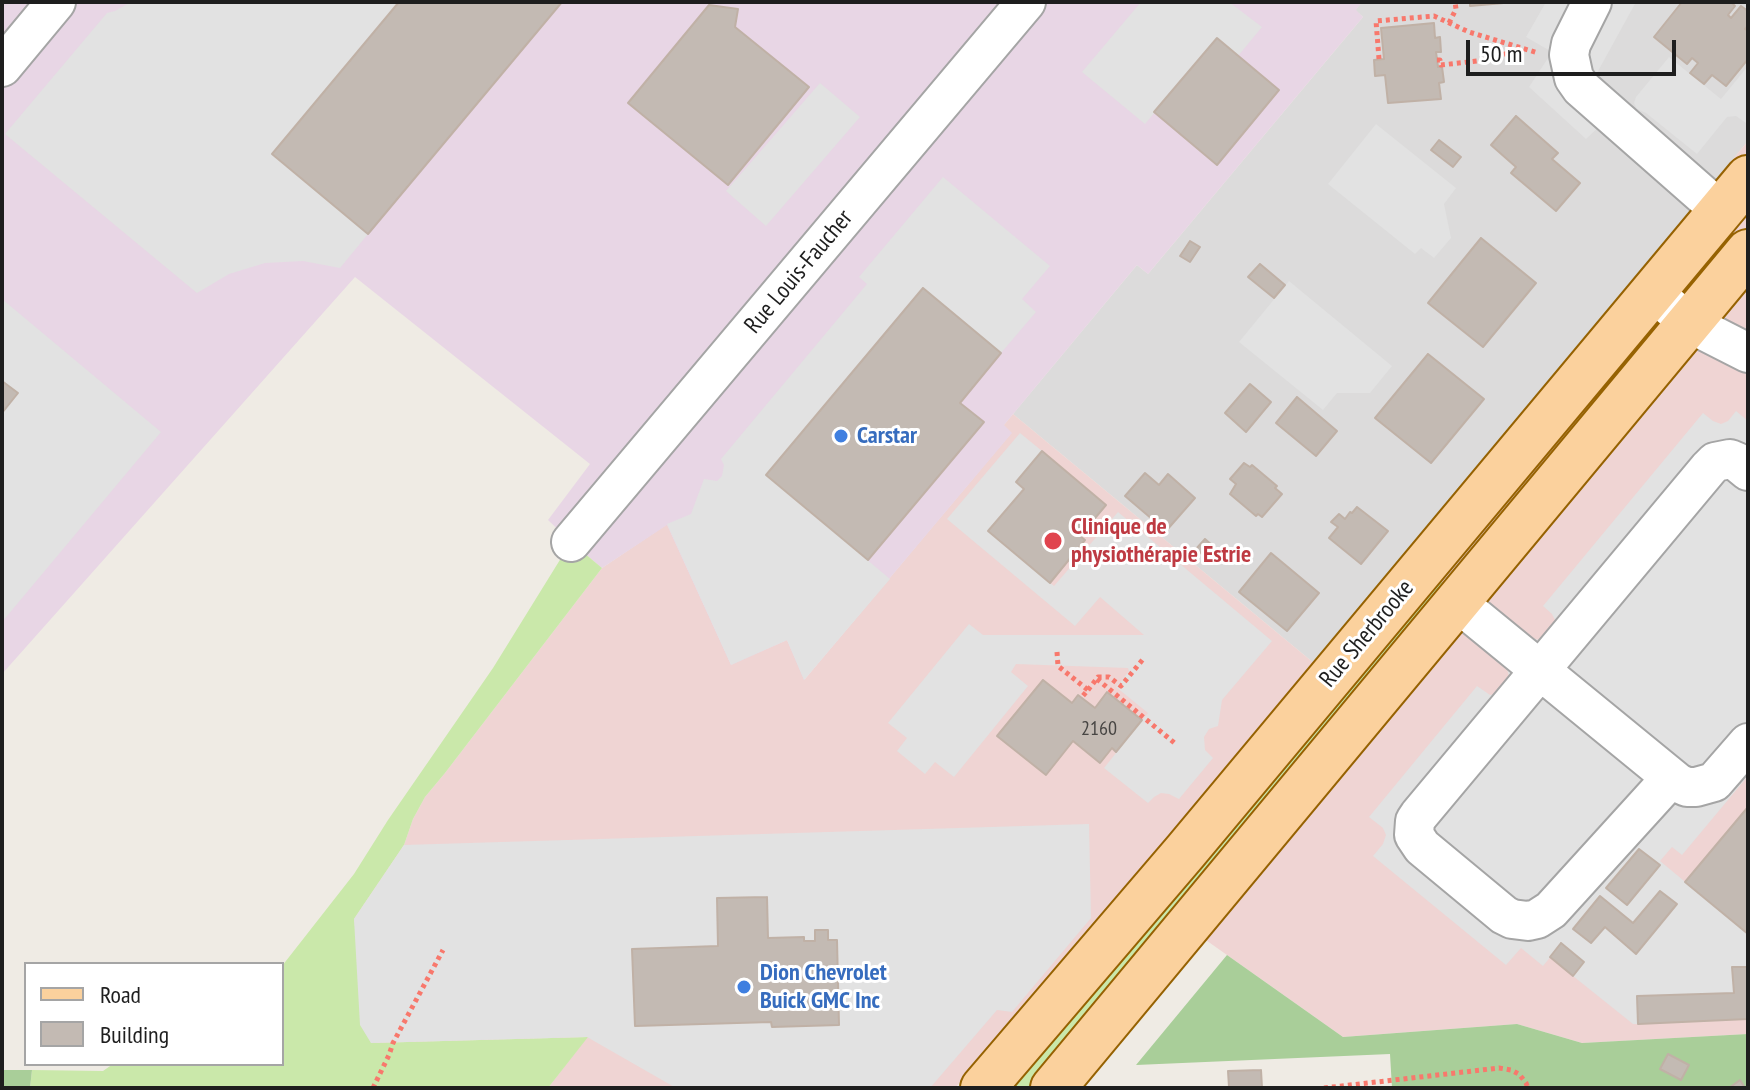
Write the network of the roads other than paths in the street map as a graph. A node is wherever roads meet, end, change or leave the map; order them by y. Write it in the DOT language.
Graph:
graph roads {
  1 [pos="56,2"];
  2 [pos="1026,2"];
  3 [pos="1592,2"];
  4 [pos="2,67"];
  5 [pos="1748,178"];
  6 [pos="1721,211"];
  7 [pos="1748,252"];
  8 [pos="1654,293"];
  9 [pos="1689,323"];
  10 [pos="1748,353"];
  11 [pos="1748,471"];
  12 [pos="571,542"];
  13 [pos="1458,603"];
  14 [pos="1540,670"];
  15 [pos="1748,743"];
  16 [pos="1671,778"];
  17 [pos="983,1088"];
  18 [pos="1053,1088"];
  1 -- 4 [label="street"];
  2 -- 12 [label="street, Rue Louis-Faucher"];
  3 -- 6 [label="street"];
  5 -- 6 [label="main road, Rue Sherbrooke"];
  6 -- 8 [label="main road, Rue Sherbrooke"];
  7 -- 9 [label="main road, Rue Sherbrooke"];
  8 -- 9 [label="street"];
  8 -- 17 [label="main road, Rue Sherbrooke"];
  9 -- 10 [label="street"];
  9 -- 13 [label="main road, Rue Sherbrooke"];
  11 -- 14 [label="street"];
  13 -- 14 [label="street"];
  13 -- 18 [label="main road, Rue Sherbrooke"];
  14 -- 16 [label="street"];
  14 -- 16 [label="street"];
  15 -- 16 [label="street"];
}
